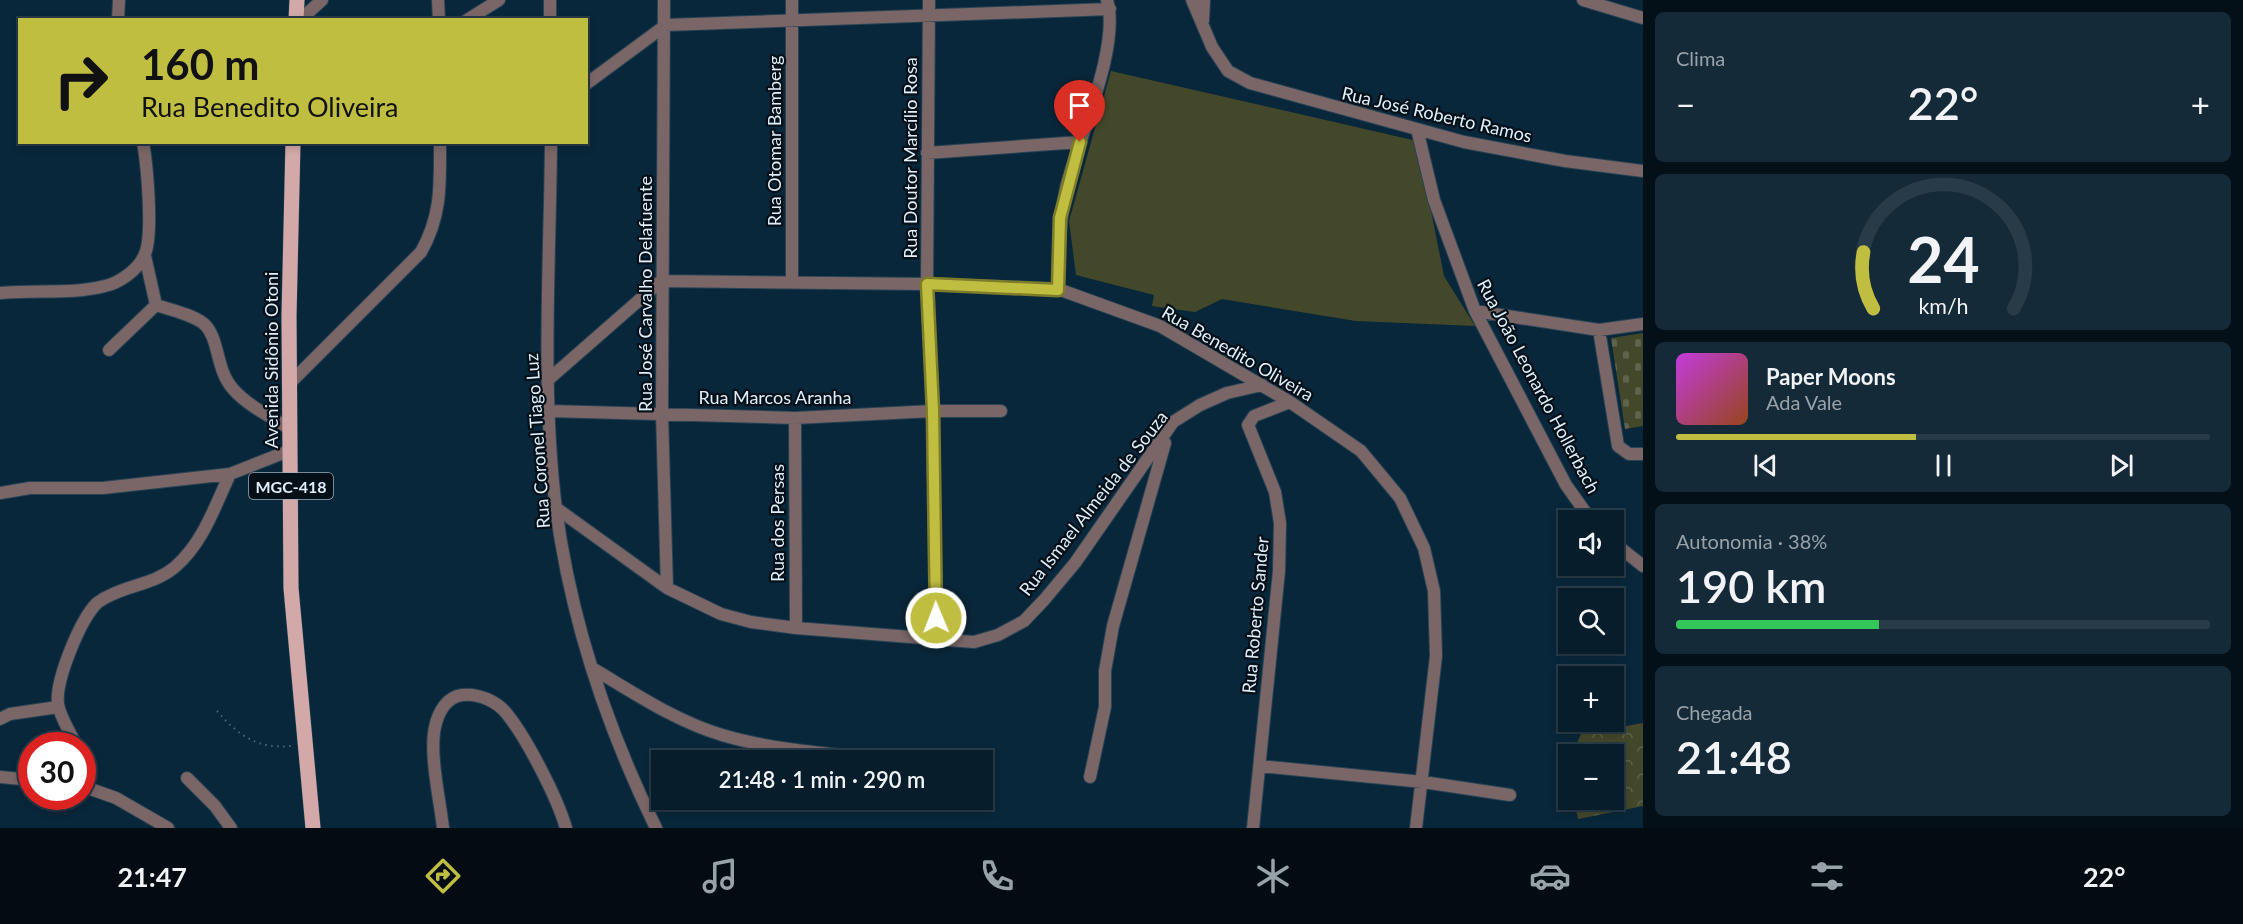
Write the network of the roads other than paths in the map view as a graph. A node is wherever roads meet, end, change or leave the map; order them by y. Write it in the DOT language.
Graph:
graph roads {
  1 [pos="119,0"];
  2 [pos="297,0"];
  3 [pos="322,0"];
  4 [pos="438,0"];
  5 [pos="499,0"];
  6 [pos="549,0"];
  7 [pos="664,0"];
  8 [pos="792,0"];
  9 [pos="929,0"];
  10 [pos="1192,0"];
  11 [pos="1204,0"];
  12 [pos="1583,0"];
  13 [pos="1108,4"];
  14 [pos="929,14"];
  15 [pos="118,18"];
  16 [pos="298,18"];
  17 [pos="300,18"];
  18 [pos="439,18"];
  19 [pos="469,18"];
  20 [pos="550,18"];
  21 [pos="1643,18"];
  22 [pos="792,19"];
  23 [pos="1203,22"];
  24 [pos="666,25"];
  25 [pos="588,83"];
  26 [pos="1417,129"];
  27 [pos="1080,142"];
  28 [pos="143,144"];
  29 [pos="293,144"];
  30 [pos="440,144"];
  31 [pos="551,144"];
  32 [pos="927,153"];
  33 [pos="1643,171"];
  34 [pos="145,256"];
  35 [pos="661,281"];
  36 [pos="792,282"];
  37 [pos="927,284"];
  38 [pos="1058,290"];
  39 [pos="0,293"];
  40 [pos="156,305"];
  41 [pos="1475,311"];
  42 [pos="1643,324"];
  43 [pos="1599,330"];
  44 [pos="109,350"];
  45 [pos="549,379"];
  46 [pos="289,384"];
  47 [pos="1262,385"];
  48 [pos="1290,402"];
  49 [pos="550,411"];
  50 [pos="933,411"];
  51 [pos="1001,411"];
  52 [pos="662,413"];
  53 [pos="795,418"];
  54 [pos="1173,422"];
  55 [pos="290,429"];
  56 [pos="291,450"];
  57 [pos="1643,454"];
  58 [pos="230,474"];
  59 [pos="0,493"];
  60 [pos="556,508"];
  61 [pos="1584,510"];
  62 [pos="1624,551"];
  63 [pos="1643,566"];
  64 [pos="667,588"];
  65 [pos="796,628"];
  66 [pos="936,641"];
  67 [pos="592,668"];
  68 [pos="58,707"];
  69 [pos="0,719"];
  70 [pos="70,732"];
  71 [pos="805,750"];
  72 [pos="1260,766"];
  73 [pos="0,777"];
  74 [pos="1090,777"];
  75 [pos="187,778"];
  76 [pos="18,779"];
  77 [pos="1423,782"];
  78 [pos="96,791"];
  79 [pos="1510,795"];
  80 [pos="168,828"];
  81 [pos="231,828"];
  82 [pos="313,828"];
  83 [pos="443,828"];
  84 [pos="566,828"];
  85 [pos="656,828"];
  86 [pos="1253,828"];
  87 [pos="1416,828"];
  1 -- 15 [label="street"];
  2 -- 16 [label="main road"];
  3 -- 17 [label="street"];
  4 -- 18 [label="street"];
  5 -- 19 [label="street"];
  6 -- 20 [label="street"];
  7 -- 24 [label="street, Rua José Carvalho Delafuente"];
  8 -- 22 [label="street, Rua Otomar Bamberg"];
  9 -- 14 [label="street, Rua Doutor Marcílio Rosa"];
  10 -- 23 [label="street"];
  11 -- 23 [label="street"];
  12 -- 21 [label="street"];
  13 -- 14 [label="street"];
  13 -- 27 [label="street"];
  14 -- 22 [label="street"];
  14 -- 32 [label="street, Rua Doutor Marcílio Rosa"];
  22 -- 24 [label="street"];
  22 -- 36 [label="street, Rua Otomar Bamberg"];
  23 -- 26 [label="street, Rua José Roberto Ramos"];
  24 -- 25 [label="street"];
  24 -- 35 [label="street, Rua José Carvalho Delafuente"];
  26 -- 33 [label="street, Rua José Roberto Ramos"];
  26 -- 41 [label="street, Rua João Leonardo Hollerbach"];
  27 -- 32 [label="street"];
  27 -- 38 [label="street"];
  28 -- 34 [label="street"];
  29 -- 46 [label="main road, Avenida Sidônio Otoni / MGC-418"];
  30 -- 46 [label="street"];
  31 -- 45 [label="street, Rua Coronel Tiago Luz"];
  32 -- 37 [label="street, Rua Doutor Marcílio Rosa"];
  34 -- 39 [label="street"];
  34 -- 40 [label="street"];
  35 -- 36 [label="street, Rua Benedito Oliveira"];
  35 -- 45 [label="street"];
  35 -- 52 [label="street, Rua José Carvalho Delafuente"];
  36 -- 37 [label="street, Rua Benedito Oliveira"];
  37 -- 38 [label="street, Rua Benedito Oliveira"];
  37 -- 50 [label="street, Rua Doutor Marcílio Rosa"];
  38 -- 47 [label="street, Rua Benedito Oliveira"];
  40 -- 44 [label="street"];
  40 -- 55 [label="street"];
  41 -- 43 [label="street"];
  41 -- 61 [label="street, Rua João Leonardo Hollerbach"];
  42 -- 43 [label="street"];
  43 -- 57 [label="street"];
  45 -- 49 [label="street, Rua Coronel Tiago Luz"];
  46 -- 55 [label="main road, Avenida Sidônio Otoni / MGC-418"];
  47 -- 48 [label="street, Rua Benedito Oliveira"];
  47 -- 54 [label="street, Rua Ismael Almeida de Souza"];
  48 -- 72 [label="street, Rua Roberto Sander"];
  48 -- 77 [label="street, Rua Benedito Oliveira"];
  49 -- 52 [label="street, Rua Marcos Aranha"];
  49 -- 60 [label="street, Rua Coronel Tiago Luz"];
  50 -- 51 [label="street, Rua Marcos Aranha"];
  50 -- 53 [label="street, Rua Marcos Aranha"];
  50 -- 66 [label="street, Rua Doutor Marcílio Rosa"];
  52 -- 53 [label="street, Rua Marcos Aranha"];
  52 -- 64 [label="street, Rua José Carvalho Delafuente"];
  53 -- 65 [label="street, Rua dos Persas"];
  54 -- 66 [label="street, Rua Ismael Almeida de Souza"];
  54 -- 74 [label="street"];
  55 -- 56 [label="main road, Avenida Sidônio Otoni / MGC-418"];
  56 -- 58 [label="street"];
  56 -- 82 [label="main road, Avenida Sidônio Otoni / MGC-418"];
  58 -- 59 [label="street"];
  58 -- 68 [label="street"];
  60 -- 64 [label="street, Rua Ismael Almeida de Souza"];
  60 -- 67 [label="street, Rua Coronel Tiago Luz"];
  62 -- 63 [label="street"];
  64 -- 65 [label="street, Rua Ismael Almeida de Souza"];
  65 -- 66 [label="street, Rua Ismael Almeida de Souza"];
  67 -- 71 [label="street"];
  67 -- 85 [label="street, Rua Coronel Tiago Luz"];
  68 -- 69 [label="street"];
  68 -- 70 [label="street"];
  72 -- 77 [label="street"];
  72 -- 86 [label="street, Rua Roberto Sander"];
  73 -- 76 [label="street"];
  75 -- 81 [label="street"];
  77 -- 79 [label="street"];
  77 -- 87 [label="street, Rua Benedito Oliveira"];
  78 -- 80 [label="street"];
  83 -- 84 [label="street"];
}
